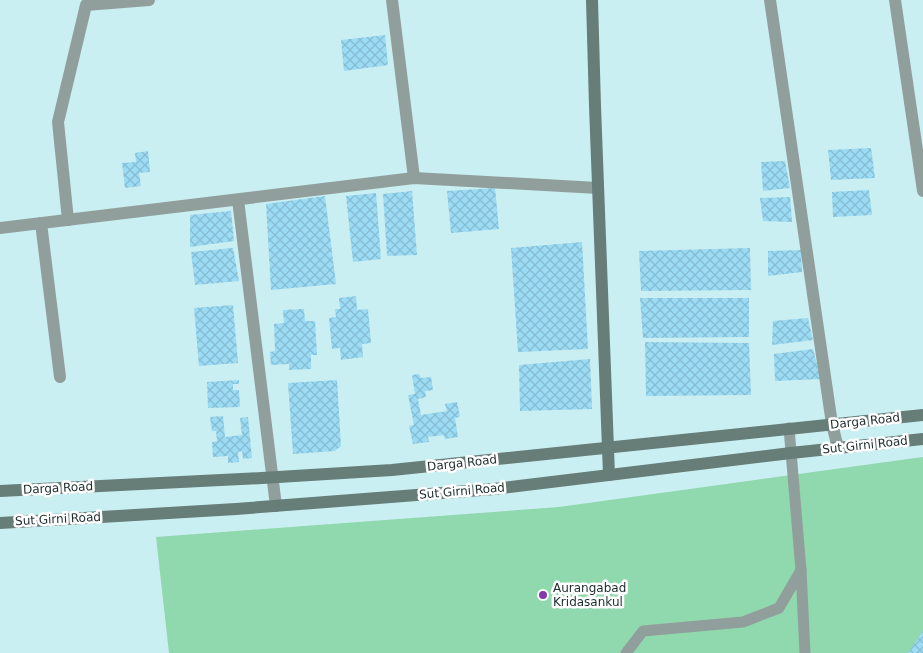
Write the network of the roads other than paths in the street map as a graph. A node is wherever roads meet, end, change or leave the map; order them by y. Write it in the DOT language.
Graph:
graph roads {
  1 [pos="149,0"];
  2 [pos="392,0"];
  3 [pos="592,0"];
  4 [pos="770,0"];
  5 [pos="895,0"];
  6 [pos="414,178"];
  7 [pos="598,188"];
  8 [pos="923,191"];
  9 [pos="238,200"];
  10 [pos="68,220"];
  11 [pos="41,223"];
  12 [pos="0,228"];
  13 [pos="60,377"];
  14 [pos="923,415"];
  15 [pos="832,424"];
  16 [pos="789,428"];
  17 [pos="923,439"];
  18 [pos="608,447"];
  19 [pos="838,448"];
  20 [pos="791,453"];
  21 [pos="609,475"];
  22 [pos="273,478"];
  23 [pos="0,491"];
  24 [pos="276,506"];
  25 [pos="0,523"];
  26 [pos="801,570"];
  27 [pos="626,653"];
  28 [pos="805,653"];
  1 -- 10 [label="street"];
  2 -- 6 [label="street"];
  3 -- 7 [label="main road"];
  4 -- 15 [label="street"];
  5 -- 8 [label="street"];
  6 -- 7 [label="street"];
  6 -- 9 [label="street"];
  7 -- 18 [label="main road"];
  9 -- 10 [label="street"];
  9 -- 22 [label="street"];
  10 -- 11 [label="street"];
  11 -- 12 [label="street"];
  11 -- 13 [label="street"];
  14 -- 15 [label="main road, Darga Road"];
  15 -- 16 [label="main road, Darga Road"];
  15 -- 19 [label="street"];
  16 -- 18 [label="main road, Darga Road"];
  16 -- 20 [label="lane"];
  17 -- 19 [label="main road, Sut Girni Road"];
  18 -- 21 [label="main road"];
  18 -- 22 [label="main road, Darga Road"];
  19 -- 20 [label="main road, Sut Girni Road"];
  20 -- 21 [label="main road, Sut Girni Road"];
  20 -- 26 [label="lane"];
  21 -- 24 [label="main road, Sut Girni Road"];
  22 -- 23 [label="main road, Darga Road"];
  22 -- 24 [label="street"];
  24 -- 25 [label="main road, Sut Girni Road"];
  26 -- 27 [label="lane"];
  26 -- 28 [label="lane"];
}
